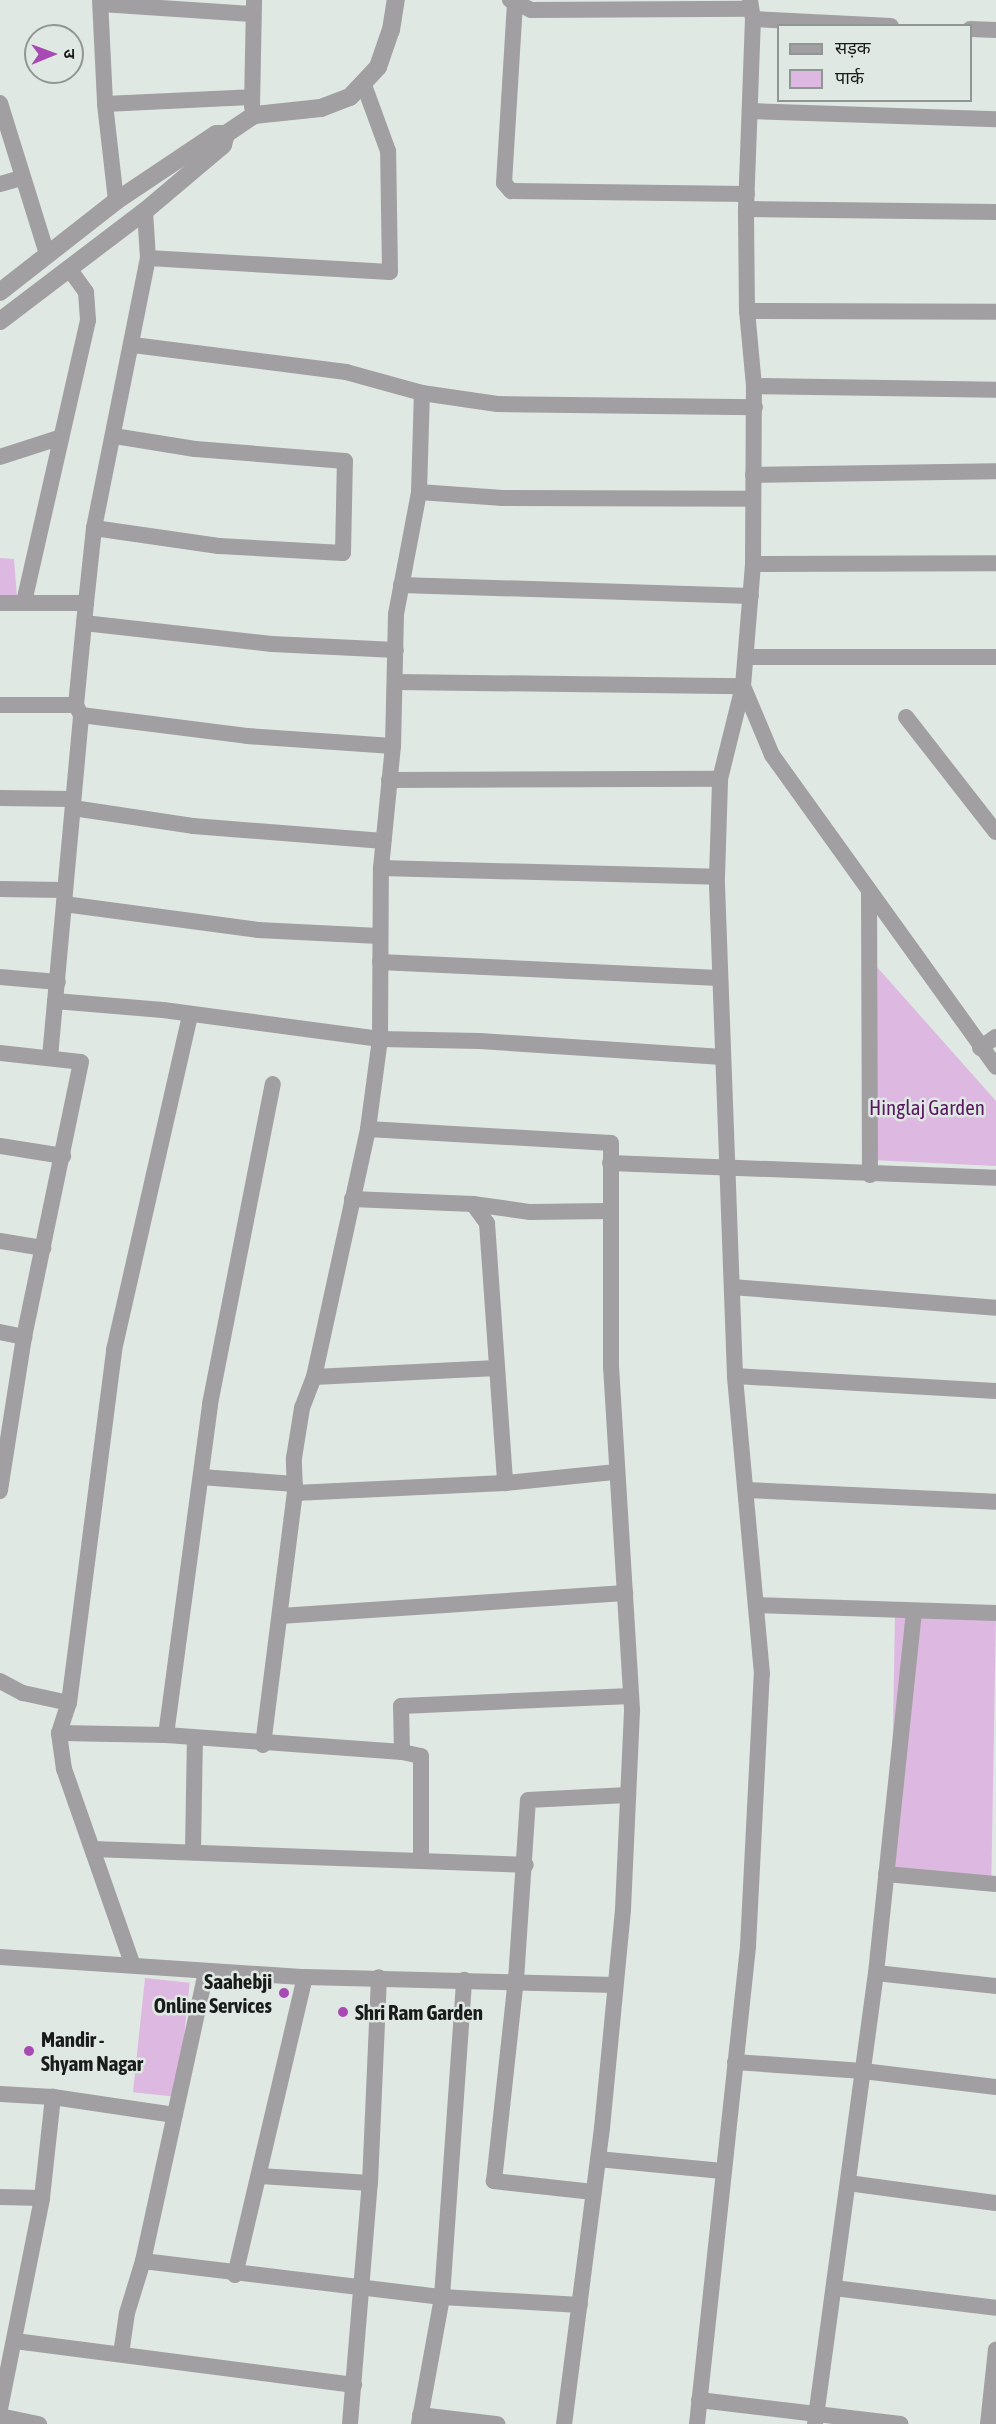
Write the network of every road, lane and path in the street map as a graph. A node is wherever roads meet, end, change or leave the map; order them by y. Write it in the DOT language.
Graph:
graph roads {
  1 [pos="396,0"];
  2 [pos="512,1"];
  3 [pos="100,2"];
  4 [pos="253,7"];
  5 [pos="751,9"];
  6 [pos="875,24"];
  7 [pos="972,29"];
  8 [pos="996,30"];
  9 [pos="364,85"];
  10 [pos="0,103"];
  11 [pos="105,104"];
  12 [pos="252,106"];
  13 [pos="750,111"];
  14 [pos="996,119"];
  15 [pos="226,134"];
  16 [pos="21,178"];
  17 [pos="0,184"];
  18 [pos="116,201"];
  19 [pos="746,201"];
  20 [pos="145,211"];
  21 [pos="996,212"];
  22 [pos="47,254"];
  23 [pos="148,258"];
  24 [pos="69,269"];
  25 [pos="0,292"];
  26 [pos="747,310"];
  27 [pos="996,312"];
  28 [pos="0,321"];
  29 [pos="133,345"];
  30 [pos="754,386"];
  31 [pos="996,390"];
  32 [pos="422,393"];
  33 [pos="755,407"];
  34 [pos="115,436"];
  35 [pos="59,438"];
  36 [pos="0,457"];
  37 [pos="996,471"];
  38 [pos="753,475"];
  39 [pos="419,492"];
  40 [pos="752,499"];
  41 [pos="94,528"];
  42 [pos="996,563"];
  43 [pos="753,564"];
  44 [pos="401,585"];
  45 [pos="751,596"];
  46 [pos="24,602"];
  47 [pos="0,603"];
  48 [pos="86,603"];
  49 [pos="84,623"];
  50 [pos="396,650"];
  51 [pos="747,657"];
  52 [pos="996,657"];
  53 [pos="396,682"];
  54 [pos="743,686"];
  55 [pos="0,705"];
  56 [pos="79,710"];
  57 [pos="906,717"];
  58 [pos="393,746"];
  59 [pos="720,779"];
  60 [pos="389,780"];
  61 [pos="0,798"];
  62 [pos="72,804"];
  63 [pos="996,832"];
  64 [pos="383,841"];
  65 [pos="381,868"];
  66 [pos="717,877"];
  67 [pos="0,889"];
  68 [pos="869,891"];
  69 [pos="64,897"];
  70 [pos="379,936"];
  71 [pos="380,962"];
  72 [pos="0,976"];
  73 [pos="719,978"];
  74 [pos="58,982"];
  75 [pos="55,1001"];
  76 [pos="190,1016"];
  77 [pos="996,1037"];
  78 [pos="380,1039"];
  79 [pos="980,1048"];
  80 [pos="0,1053"];
  81 [pos="50,1057"];
  82 [pos="722,1057"];
  83 [pos="996,1067"];
  84 [pos="273,1084"];
  85 [pos="368,1129"];
  86 [pos="0,1146"];
  87 [pos="63,1156"];
  88 [pos="610,1163"];
  89 [pos="726,1169"];
  90 [pos="870,1174"];
  91 [pos="996,1178"];
  92 [pos="352,1198"];
  93 [pos="473,1204"];
  94 [pos="608,1212"];
  95 [pos="0,1241"];
  96 [pos="43,1248"];
  97 [pos="732,1287"];
  98 [pos="996,1308"];
  99 [pos="0,1332"];
  100 [pos="24,1337"];
  101 [pos="497,1368"];
  102 [pos="735,1376"];
  103 [pos="314,1377"];
  104 [pos="996,1391"];
  105 [pos="4,1426"];
  106 [pos="616,1472"];
  107 [pos="201,1477"];
  108 [pos="505,1483"];
  109 [pos="295,1489"];
  110 [pos="746,1490"];
  111 [pos="0,1491"];
  112 [pos="996,1502"];
  113 [pos="625,1593"];
  114 [pos="756,1605"];
  115 [pos="914,1612"];
  116 [pos="996,1613"];
  117 [pos="280,1616"];
  118 [pos="0,1681"];
  119 [pos="631,1696"];
  120 [pos="69,1704"];
  121 [pos="59,1733"];
  122 [pos="166,1736"];
  123 [pos="195,1738"];
  124 [pos="263,1745"];
  125 [pos="402,1752"];
  126 [pos="628,1795"];
  127 [pos="93,1849"];
  128 [pos="193,1850"];
  129 [pos="421,1860"];
  130 [pos="526,1865"];
  131 [pos="886,1874"];
  132 [pos="996,1884"];
  133 [pos="0,1957"];
  134 [pos="132,1963"];
  135 [pos="206,1972"];
  136 [pos="876,1973"];
  137 [pos="305,1977"];
  138 [pos="379,1977"];
  139 [pos="464,1980"];
  140 [pos="516,1980"];
  141 [pos="615,1984"];
  142 [pos="996,1986"];
  143 [pos="735,2062"];
  144 [pos="863,2071"];
  145 [pos="996,2087"];
  146 [pos="0,2094"];
  147 [pos="53,2097"];
  148 [pos="175,2115"];
  149 [pos="598,2159"];
  150 [pos="722,2171"];
  151 [pos="260,2176"];
  152 [pos="370,2183"];
  153 [pos="848,2183"];
  154 [pos="593,2192"];
  155 [pos="0,2197"];
  156 [pos="42,2198"];
  157 [pos="996,2203"];
  158 [pos="143,2261"];
  159 [pos="235,2275"];
  160 [pos="364,2285"];
  161 [pos="834,2288"];
  162 [pos="442,2297"];
  163 [pos="580,2305"];
  164 [pos="996,2308"];
  165 [pos="15,2341"];
  166 [pos="996,2349"];
  167 [pos="121,2354"];
  168 [pos="354,2385"];
  169 [pos="699,2400"];
  170 [pos="0,2409"];
  171 [pos="0,2416"];
  172 [pos="420,2420"];
  173 [pos="816,2420"];
  174 [pos="39,2424"];
  175 [pos="350,2424"];
  176 [pos="497,2424"];
  177 [pos="564,2424"];
  178 [pos="697,2424"];
  179 [pos="901,2424"];
  180 [pos="988,2424"];
  1 -- 9 [label="street"];
  2 -- 5 [label="street"];
  2 -- 19 [label="street"];
  3 -- 4 [label="street"];
  3 -- 11 [label="street"];
  4 -- 12 [label="street"];
  5 -- 6 [label="street"];
  5 -- 13 [label="street"];
  7 -- 8 [label="street"];
  9 -- 12 [label="street"];
  9 -- 23 [label="street"];
  10 -- 16 [label="street"];
  11 -- 12 [label="street"];
  11 -- 18 [label="street"];
  12 -- 15 [label="street"];
  13 -- 14 [label="street"];
  13 -- 19 [label="street"];
  15 -- 18 [label="street"];
  15 -- 20 [label="street"];
  16 -- 17 [label="street"];
  16 -- 22 [label="street"];
  18 -- 22 [label="street"];
  19 -- 21 [label="street"];
  19 -- 26 [label="street"];
  20 -- 23 [label="street"];
  20 -- 24 [label="street"];
  22 -- 25 [label="street"];
  23 -- 29 [label="street"];
  24 -- 28 [label="street"];
  24 -- 35 [label="street"];
  26 -- 27 [label="street"];
  26 -- 30 [label="street"];
  29 -- 32 [label="street"];
  29 -- 34 [label="street"];
  30 -- 31 [label="street"];
  30 -- 33 [label="street"];
  32 -- 33 [label="street"];
  32 -- 39 [label="street"];
  33 -- 38 [label="street"];
  34 -- 41 [label="street"];
  34 -- 41 [label="street"];
  35 -- 36 [label="street"];
  35 -- 46 [label="street"];
  37 -- 38 [label="street"];
  38 -- 40 [label="street"];
  39 -- 40 [label="street"];
  39 -- 44 [label="street"];
  40 -- 43 [label="street"];
  41 -- 48 [label="street"];
  42 -- 43 [label="street"];
  43 -- 45 [label="street"];
  44 -- 45 [label="street"];
  44 -- 50 [label="street"];
  45 -- 51 [label="street"];
  46 -- 47 [label="street"];
  46 -- 48 [label="street"];
  48 -- 49 [label="street"];
  49 -- 50 [label="street"];
  49 -- 56 [label="street"];
  50 -- 53 [label="street"];
  51 -- 52 [label="street"];
  51 -- 54 [label="street"];
  53 -- 54 [label="street"];
  53 -- 58 [label="street"];
  54 -- 59 [label="street"];
  54 -- 68 [label="street"];
  55 -- 56 [label="street"];
  56 -- 58 [label="street"];
  56 -- 62 [label="street"];
  57 -- 63 [label="street"];
  58 -- 60 [label="street"];
  59 -- 60 [label="street"];
  59 -- 66 [label="street"];
  60 -- 64 [label="street"];
  61 -- 62 [label="street"];
  62 -- 64 [label="street"];
  62 -- 69 [label="street"];
  64 -- 65 [label="street"];
  65 -- 66 [label="street"];
  65 -- 70 [label="street"];
  66 -- 73 [label="street"];
  67 -- 69 [label="street"];
  68 -- 79 [label="street"];
  68 -- 90 [label="street"];
  69 -- 70 [label="street"];
  69 -- 74 [label="street"];
  70 -- 71 [label="street"];
  71 -- 73 [label="street"];
  71 -- 78 [label="street"];
  72 -- 74 [label="street"];
  73 -- 82 [label="street"];
  74 -- 75 [label="street"];
  75 -- 76 [label="street"];
  75 -- 81 [label="street"];
  76 -- 78 [label="street"];
  76 -- 120 [label="street"];
  77 -- 79 [label="street"];
  78 -- 82 [label="street"];
  78 -- 85 [label="street"];
  79 -- 83 [label="street"];
  80 -- 81 [label="street"];
  81 -- 87 [label="street"];
  82 -- 89 [label="street"];
  84 -- 107 [label="street"];
  85 -- 88 [label="street"];
  85 -- 92 [label="street"];
  86 -- 87 [label="street"];
  87 -- 96 [label="street"];
  88 -- 89 [label="street"];
  88 -- 94 [label="street"];
  89 -- 90 [label="street"];
  89 -- 97 [label="street"];
  90 -- 91 [label="street"];
  92 -- 93 [label="street"];
  92 -- 103 [label="street"];
  93 -- 94 [label="street"];
  93 -- 101 [label="street"];
  94 -- 106 [label="street"];
  95 -- 96 [label="street"];
  96 -- 100 [label="street"];
  97 -- 98 [label="street"];
  97 -- 102 [label="street"];
  99 -- 100 [label="street"];
  100 -- 105 [label="street"];
  101 -- 103 [label="street"];
  101 -- 108 [label="street"];
  102 -- 104 [label="street"];
  102 -- 110 [label="street"];
  103 -- 109 [label="street"];
  105 -- 111 [label="street"];
  106 -- 108 [label="street"];
  106 -- 113 [label="street"];
  107 -- 109 [label="street"];
  107 -- 122 [label="street"];
  108 -- 109 [label="street"];
  109 -- 117 [label="street"];
  110 -- 112 [label="street"];
  110 -- 114 [label="street"];
  113 -- 117 [label="street"];
  113 -- 119 [label="street"];
  114 -- 115 [label="street"];
  114 -- 143 [label="street"];
  115 -- 116 [label="street"];
  115 -- 131 [label="street"];
  117 -- 124 [label="street"];
  118 -- 120 [label="street"];
  119 -- 125 [label="street"];
  119 -- 126 [label="street"];
  120 -- 121 [label="street"];
  121 -- 122 [label="street"];
  121 -- 127 [label="street"];
  122 -- 123 [label="street"];
  123 -- 124 [label="street"];
  123 -- 128 [label="street"];
  124 -- 125 [label="street"];
  125 -- 129 [label="street"];
  126 -- 130 [label="street"];
  126 -- 141 [label="street"];
  127 -- 128 [label="street"];
  127 -- 134 [label="street"];
  128 -- 129 [label="street"];
  129 -- 130 [label="street"];
  130 -- 140 [label="street"];
  131 -- 132 [label="street"];
  131 -- 136 [label="street"];
  133 -- 134 [label="street"];
  134 -- 135 [label="street"];
  135 -- 137 [label="street"];
  135 -- 148 [label="street"];
  136 -- 142 [label="street"];
  136 -- 144 [label="street"];
  137 -- 138 [label="street"];
  137 -- 151 [label="street"];
  138 -- 139 [label="street"];
  138 -- 152 [label="street"];
  139 -- 140 [label="street"];
  139 -- 162 [label="street"];
  140 -- 141 [label="street"];
  140 -- 154 [label="street"];
  141 -- 149 [label="street"];
  143 -- 144 [label="street"];
  143 -- 150 [label="street"];
  144 -- 145 [label="street"];
  144 -- 153 [label="street"];
  146 -- 147 [label="street"];
  147 -- 148 [label="street"];
  147 -- 156 [label="street"];
  148 -- 158 [label="street"];
  149 -- 150 [label="street"];
  149 -- 154 [label="street"];
  150 -- 169 [label="street"];
  151 -- 152 [label="street"];
  151 -- 159 [label="street"];
  152 -- 160 [label="street"];
  153 -- 157 [label="street"];
  153 -- 161 [label="street"];
  154 -- 163 [label="street"];
  155 -- 156 [label="street"];
  156 -- 165 [label="street"];
  158 -- 159 [label="street"];
  158 -- 167 [label="street"];
  159 -- 160 [label="street"];
  160 -- 162 [label="street"];
  160 -- 168 [label="street"];
  161 -- 164 [label="street"];
  161 -- 173 [label="street"];
  162 -- 163 [label="street"];
  162 -- 172 [label="street"];
  163 -- 177 [label="street"];
  165 -- 167 [label="street"];
  165 -- 170 [label="street"];
  166 -- 180 [label="street"];
  167 -- 168 [label="street"];
  168 -- 175 [label="street"];
  169 -- 173 [label="street"];
  169 -- 178 [label="street"];
  171 -- 174 [label="street"];
  172 -- 176 [label="street"];
  173 -- 179 [label="street"];
}
